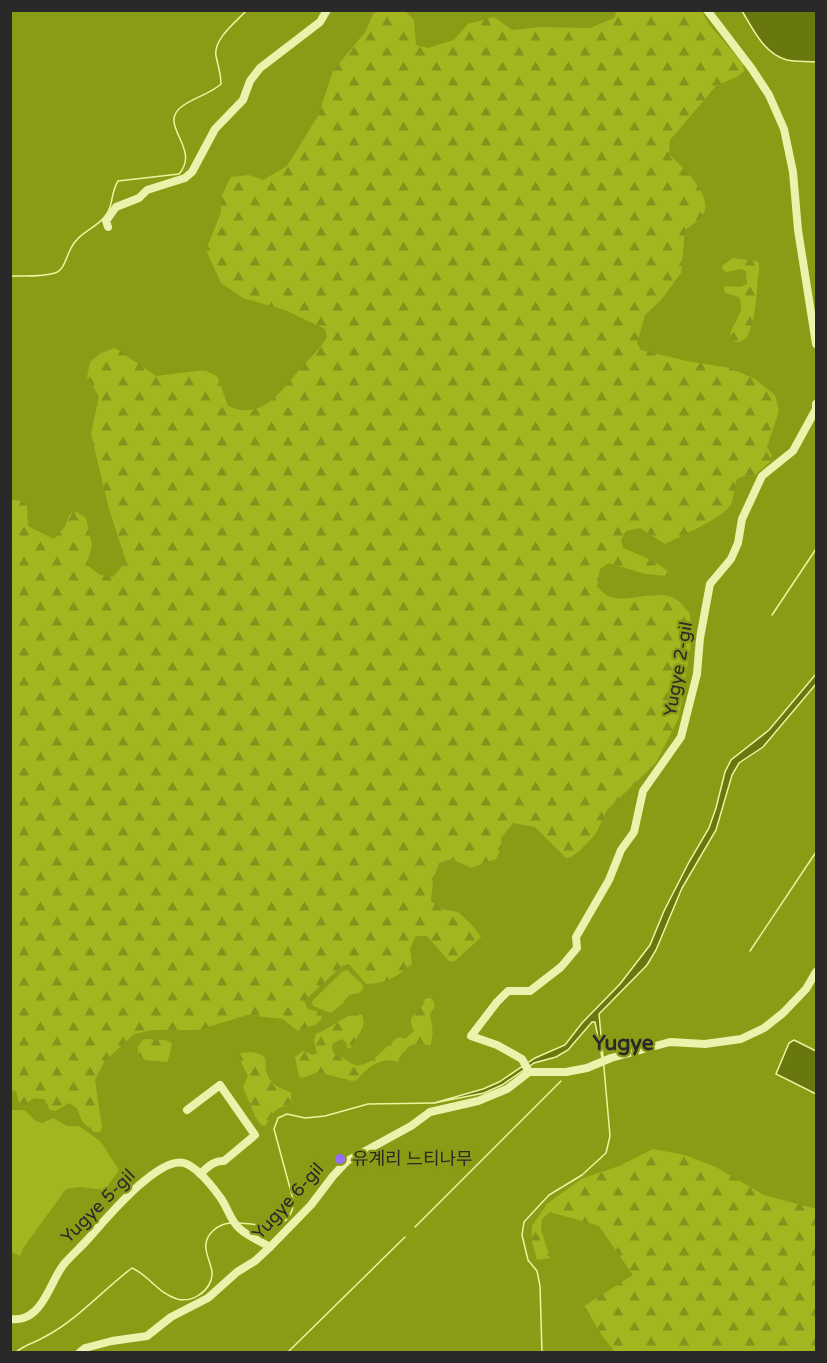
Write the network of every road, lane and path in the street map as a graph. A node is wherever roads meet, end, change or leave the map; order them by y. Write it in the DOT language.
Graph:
graph roads {
  1 [pos="327,10"];
  2 [pos="707,10"];
  3 [pos="108,227"];
  4 [pos="816,344"];
  5 [pos="816,404"];
  6 [pos="816,972"];
  7 [pos="530,1072"];
  8 [pos="187,1110"];
  9 [pos="200,1174"];
  10 [pos="270,1247"];
  11 [pos="10,1319"];
  12 [pos="80,1353"];
  1 -- 3 [label="street"];
  2 -- 4 [label="street"];
  5 -- 7 [label="street, Yugye 2-gil"];
  6 -- 7 [label="street"];
  7 -- 10 [label="street, Yugye 6-gil"];
  8 -- 9 [label="street"];
  9 -- 10 [label="street, Yugye 5-gil"];
  9 -- 11 [label="street, Yugye 5-gil"];
  10 -- 12 [label="street, Yugye 6-gil"];
}
